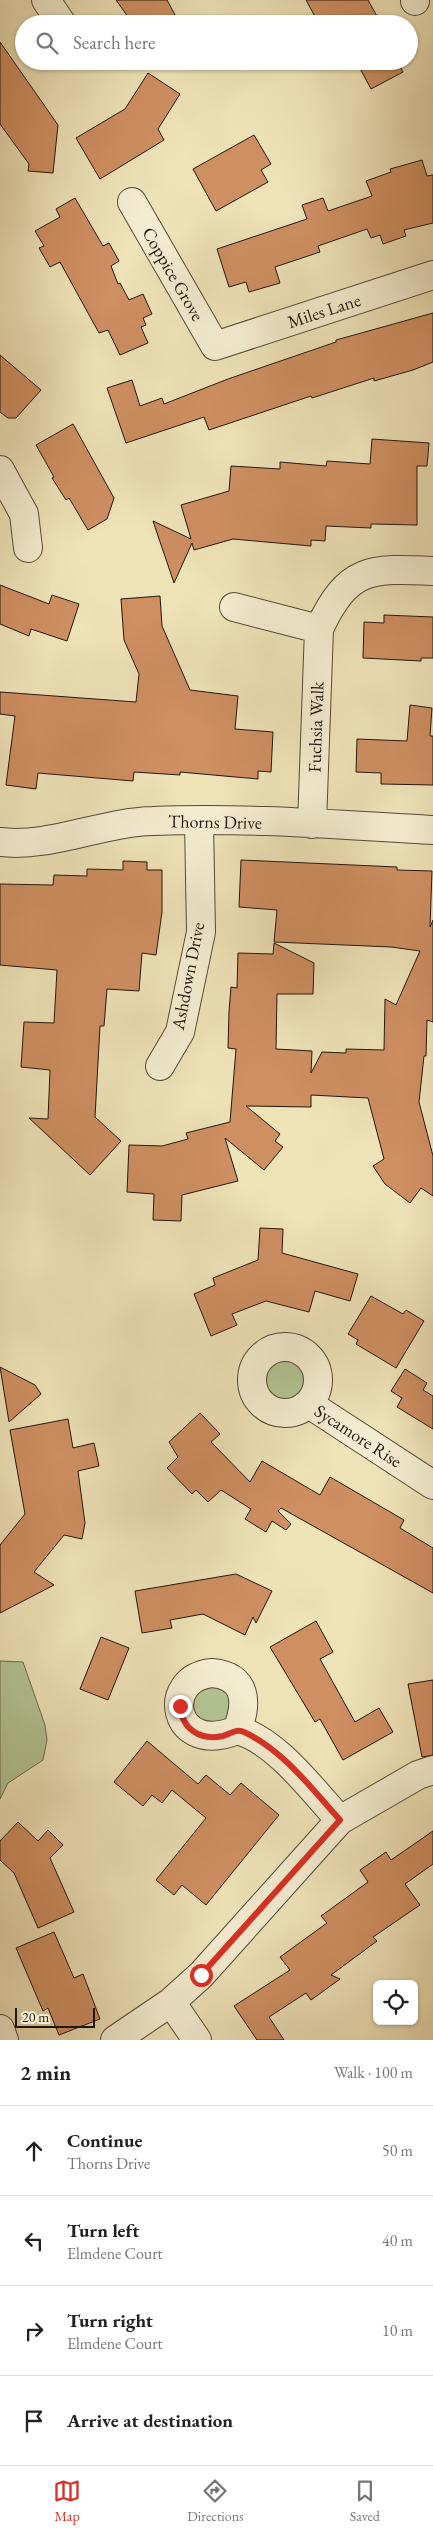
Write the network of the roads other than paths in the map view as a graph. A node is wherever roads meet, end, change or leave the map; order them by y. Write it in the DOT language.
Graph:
graph roads {
  1 [pos="46,0"];
  2 [pos="56,15"];
  3 [pos="132,202"];
  4 [pos="433,275"];
  5 [pos="215,346"];
  6 [pos="0,470"];
  7 [pos="28,548"];
  8 [pos="433,571"];
  9 [pos="234,607"];
  10 [pos="319,629"];
  11 [pos="199,821"];
  12 [pos="312,824"];
  13 [pos="433,830"];
  14 [pos="0,842"];
  15 [pos="160,1066"];
  16 [pos="309,1404"];
  17 [pos="433,1485"];
  18 [pos="237,1730"];
  19 [pos="433,1770"];
  20 [pos="340,1820"];
  21 [pos="171,2002"];
  22 [pos="0,2029"];
  23 [pos="4,2040"];
  24 [pos="115,2040"];
  25 [pos="197,2040"];
  1 -- 2 [label="street"];
  3 -- 5 [label="street, Coppice Grove"];
  4 -- 5 [label="street, Miles Lane"];
  6 -- 7 [label="street"];
  8 -- 10 [label="street, Fuchsia Walk"];
  9 -- 10 [label="street"];
  10 -- 12 [label="street, Fuchsia Walk"];
  11 -- 12 [label="street, Thorns Drive"];
  11 -- 14 [label="street, Thorns Drive"];
  11 -- 15 [label="street, Ashdown Drive"];
  12 -- 13 [label="street, Thorns Drive"];
  16 -- 17 [label="street, Sycamore Rise"];
  18 -- 20 [label="street"];
  19 -- 20 [label="street"];
  20 -- 21 [label="street"];
  21 -- 24 [label="street"];
  21 -- 25 [label="street"];
  22 -- 23 [label="street"];
}
